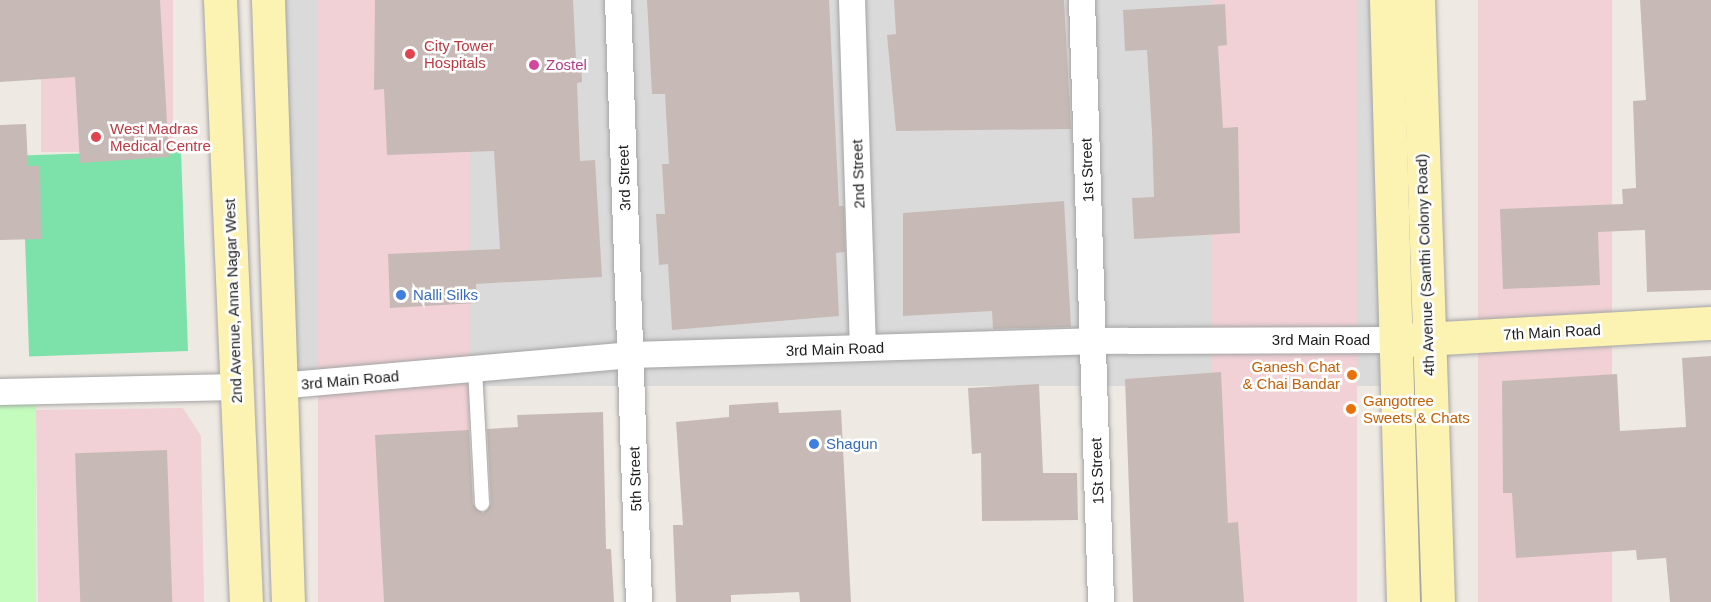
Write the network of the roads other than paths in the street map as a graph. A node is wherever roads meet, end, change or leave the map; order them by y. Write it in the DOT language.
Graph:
graph roads {
  1 [pos="220,0"];
  2 [pos="268,0"];
  3 [pos="618,0"];
  4 [pos="852,0"];
  5 [pos="1082,0"];
  6 [pos="1386,0"];
  7 [pos="1418,0"];
  8 [pos="1711,323"];
  9 [pos="1426,339"];
  10 [pos="1394,340"];
  11 [pos="1092,341"];
  12 [pos="863,348"];
  13 [pos="631,355"];
  14 [pos="475,369"];
  15 [pos="278,386"];
  16 [pos="236,387"];
  17 [pos="0,392"];
  18 [pos="482,504"];
  19 [pos="246,602"];
  20 [pos="288,602"];
  21 [pos="639,602"];
  22 [pos="1101,602"];
  23 [pos="1403,602"];
  24 [pos="1438,602"];
  1 -- 16 [label="street, 2nd Avenue, Anna Nagar West"];
  2 -- 15 [label="street"];
  3 -- 13 [label="street, 3rd Street"];
  4 -- 12 [label="street, 2nd Street"];
  5 -- 11 [label="street, 1st Street"];
  6 -- 10 [label="street"];
  7 -- 9 [label="street, 4th Avenue (Santhi Colony Road)"];
  8 -- 9 [label="street, 7th Main Road"];
  9 -- 10 [label="street, 7th Main Road"];
  9 -- 24 [label="street, 4th Avenue (Santhi Colony Road)"];
  10 -- 11 [label="street, 3rd Main Road"];
  10 -- 23 [label="street"];
  11 -- 12 [label="street, 3rd Main Road"];
  11 -- 22 [label="street, 1St Street"];
  12 -- 13 [label="street, 3rd Main Road"];
  13 -- 14 [label="street, 3rd Main Road"];
  13 -- 21 [label="street, 5th Street"];
  14 -- 15 [label="street, 3rd Main Road"];
  14 -- 18 [label="lane"];
  15 -- 20 [label="street"];
  16 -- 17 [label="street"];
  16 -- 19 [label="street, 2nd Avenue, Anna Nagar West"];
}
